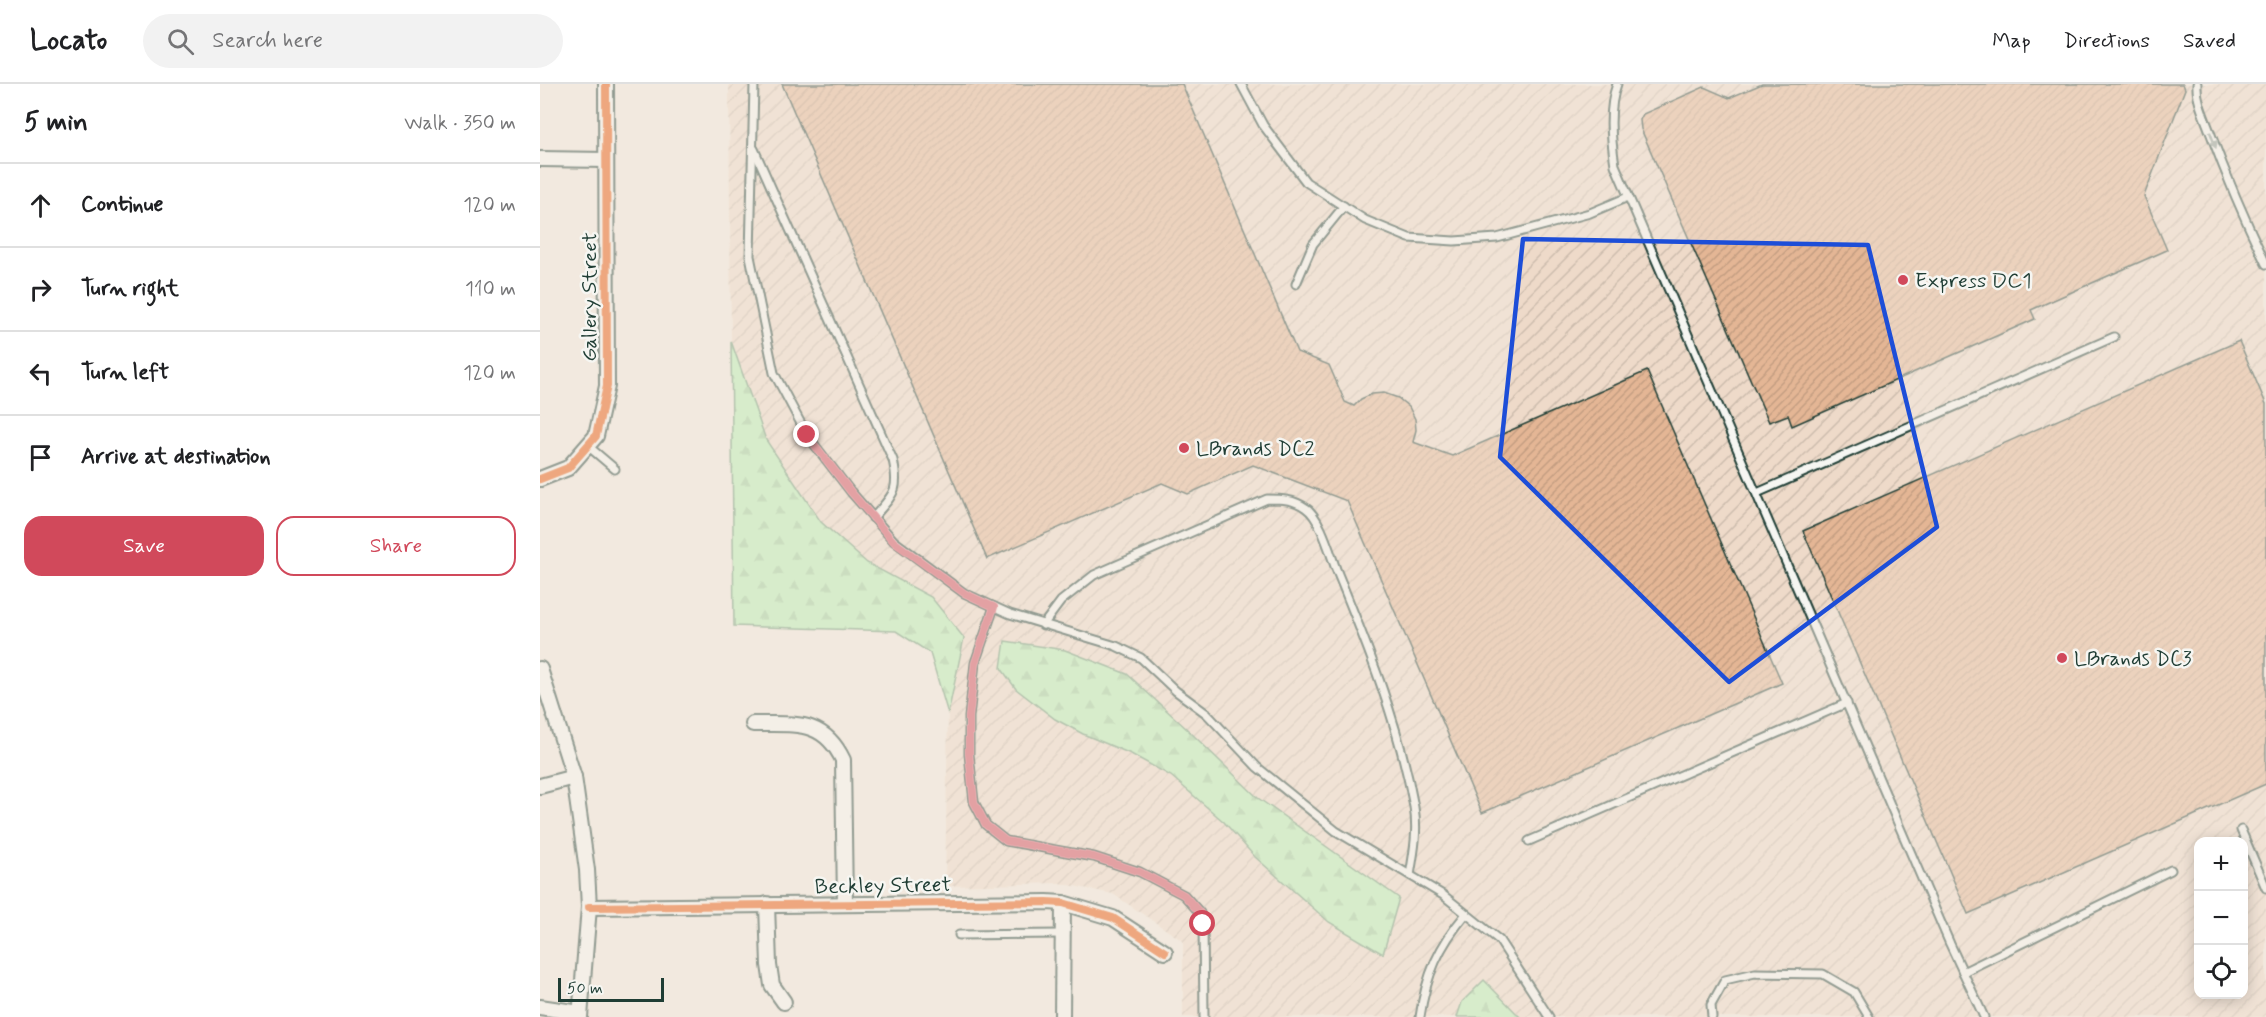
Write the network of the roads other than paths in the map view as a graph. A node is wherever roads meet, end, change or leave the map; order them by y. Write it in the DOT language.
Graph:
graph roads {
  1 [pos="606,84"];
  2 [pos="754,84"];
  3 [pos="1241,84"];
  4 [pos="1617,84"];
  5 [pos="2197,84"];
  6 [pos="753,147"];
  7 [pos="540,159"];
  8 [pos="606,160"];
  9 [pos="1628,196"];
  10 [pos="1344,206"];
  11 [pos="2266,264"];
  12 [pos="1296,284"];
  13 [pos="2114,337"];
  14 [pos="588,446"];
  15 [pos="615,469"];
  16 [pos="540,479"];
  17 [pos="1756,493"];
  18 [pos="873,518"];
  19 [pos="994,607"];
  20 [pos="1043,625"];
  21 [pos="540,669"];
  22 [pos="1847,703"];
  23 [pos="753,723"];
  24 [pos="574,777"];
  25 [pos="540,786"];
  26 [pos="2241,830"];
  27 [pos="1529,841"];
  28 [pos="2171,870"];
  29 [pos="1410,875"];
  30 [pos="2266,888"];
  31 [pos="1063,903"];
  32 [pos="767,904"];
  33 [pos="845,904"];
  34 [pos="589,907"];
  35 [pos="1466,914"];
  36 [pos="1062,934"];
  37 [pos="959,935"];
  38 [pos="1165,952"];
  39 [pos="1963,972"];
  40 [pos="784,1002"];
  41 [pos="540,1007"];
  42 [pos="580,1015"];
  43 [pos="1062,1017"];
  44 [pos="1204,1017"];
  45 [pos="1420,1017"];
  46 [pos="1549,1017"];
  47 [pos="1712,1017"];
  48 [pos="1869,1017"];
  49 [pos="1984,1017"];
  1 -- 8 [label="street, Gallery Street"];
  2 -- 6 [label="lane"];
  3 -- 10 [label="lane"];
  4 -- 9 [label="lane"];
  5 -- 11 [label="lane, one-way"];
  6 -- 18 [label="lane"];
  6 -- 18 [label="lane"];
  7 -- 8 [label="street"];
  8 -- 14 [label="street, Gallery Street"];
  9 -- 10 [label="lane"];
  9 -- 17 [label="lane"];
  10 -- 12 [label="lane"];
  13 -- 17 [label="lane"];
  14 -- 15 [label="lane"];
  14 -- 16 [label="street, Gallery Street"];
  17 -- 22 [label="lane"];
  18 -- 19 [label="lane"];
  19 -- 20 [label="lane"];
  19 -- 44 [label="lane"];
  20 -- 29 [label="lane"];
  20 -- 29 [label="lane"];
  21 -- 24 [label="street"];
  22 -- 27 [label="lane"];
  22 -- 39 [label="lane"];
  23 -- 33 [label="street"];
  24 -- 25 [label="street"];
  24 -- 34 [label="street"];
  26 -- 30 [label="lane"];
  28 -- 39 [label="lane"];
  29 -- 35 [label="lane"];
  31 -- 33 [label="street, Beckley Street"];
  31 -- 36 [label="street"];
  31 -- 38 [label="street, Beckley Street"];
  32 -- 33 [label="street, Beckley Street"];
  32 -- 34 [label="street, Beckley Street"];
  32 -- 40 [label="street"];
  34 -- 42 [label="street"];
  35 -- 45 [label="lane"];
  35 -- 46 [label="lane"];
  36 -- 37 [label="lane"];
  36 -- 43 [label="street"];
  39 -- 49 [label="lane"];
  41 -- 42 [label="street"];
  47 -- 48 [label="lane"];
}
